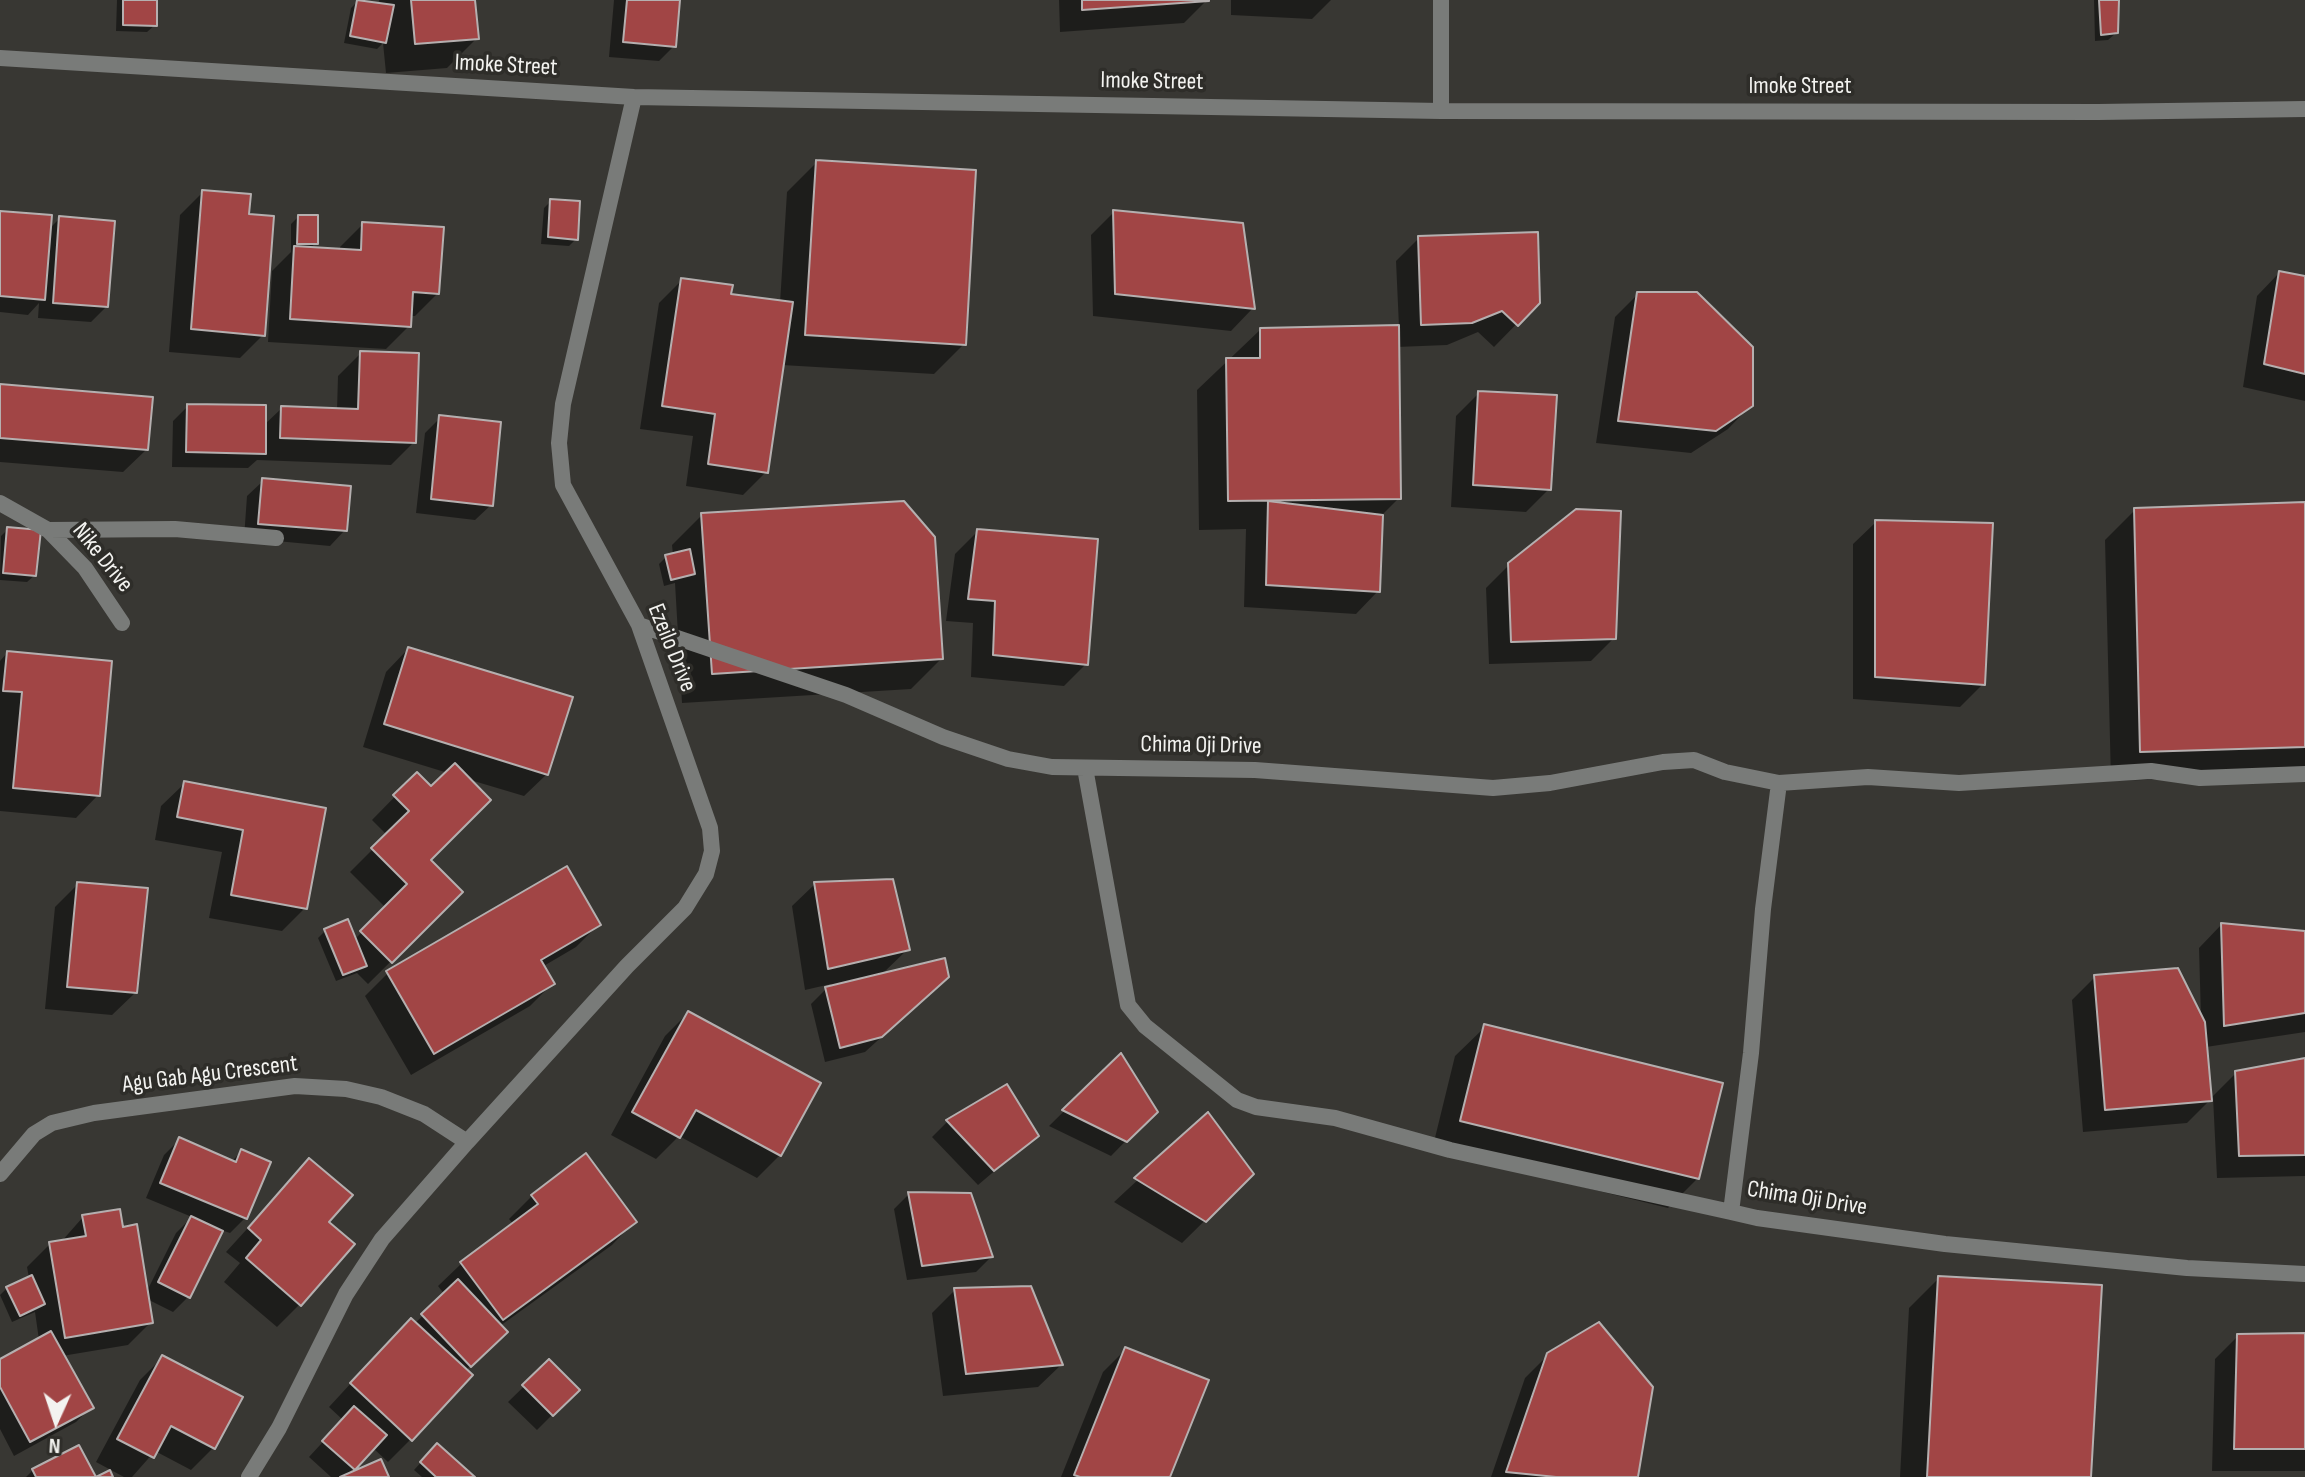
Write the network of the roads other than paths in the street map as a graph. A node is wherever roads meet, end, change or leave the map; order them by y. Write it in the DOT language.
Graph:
graph roads {
  1 [pos="1441,0"];
  2 [pos="0,58"];
  3 [pos="634,97"];
  4 [pos="2305,109"];
  5 [pos="1441,111"];
  6 [pos="0,503"];
  7 [pos="48,530"];
  8 [pos="276,538"];
  9 [pos="122,623"];
  10 [pos="639,625"];
  11 [pos="1085,768"];
  12 [pos="2305,774"];
  13 [pos="1779,783"];
  14 [pos="467,1142"];
  15 [pos="0,1174"];
  16 [pos="1731,1212"];
  17 [pos="2305,1274"];
  18 [pos="249,1477"];
  1 -- 5 [label="street"];
  2 -- 3 [label="street, Imoke Street"];
  3 -- 5 [label="street, Imoke Street"];
  3 -- 10 [label="street, Ezeilo Drive"];
  4 -- 5 [label="street, Imoke Street"];
  6 -- 7 [label="street, Nike Drive"];
  7 -- 8 [label="street"];
  7 -- 9 [label="street, Nike Drive"];
  10 -- 11 [label="street, Chima Oji Drive"];
  10 -- 14 [label="street, Ezeilo Drive"];
  11 -- 13 [label="street, Chima Oji Drive"];
  11 -- 16 [label="street"];
  12 -- 13 [label="street, Chima Oji Drive"];
  13 -- 16 [label="street, Chima Oji Drive"];
  14 -- 15 [label="street, Agu Gab Agu Crescent"];
  14 -- 18 [label="street"];
  16 -- 17 [label="street, Chima Oji Drive"];
}
